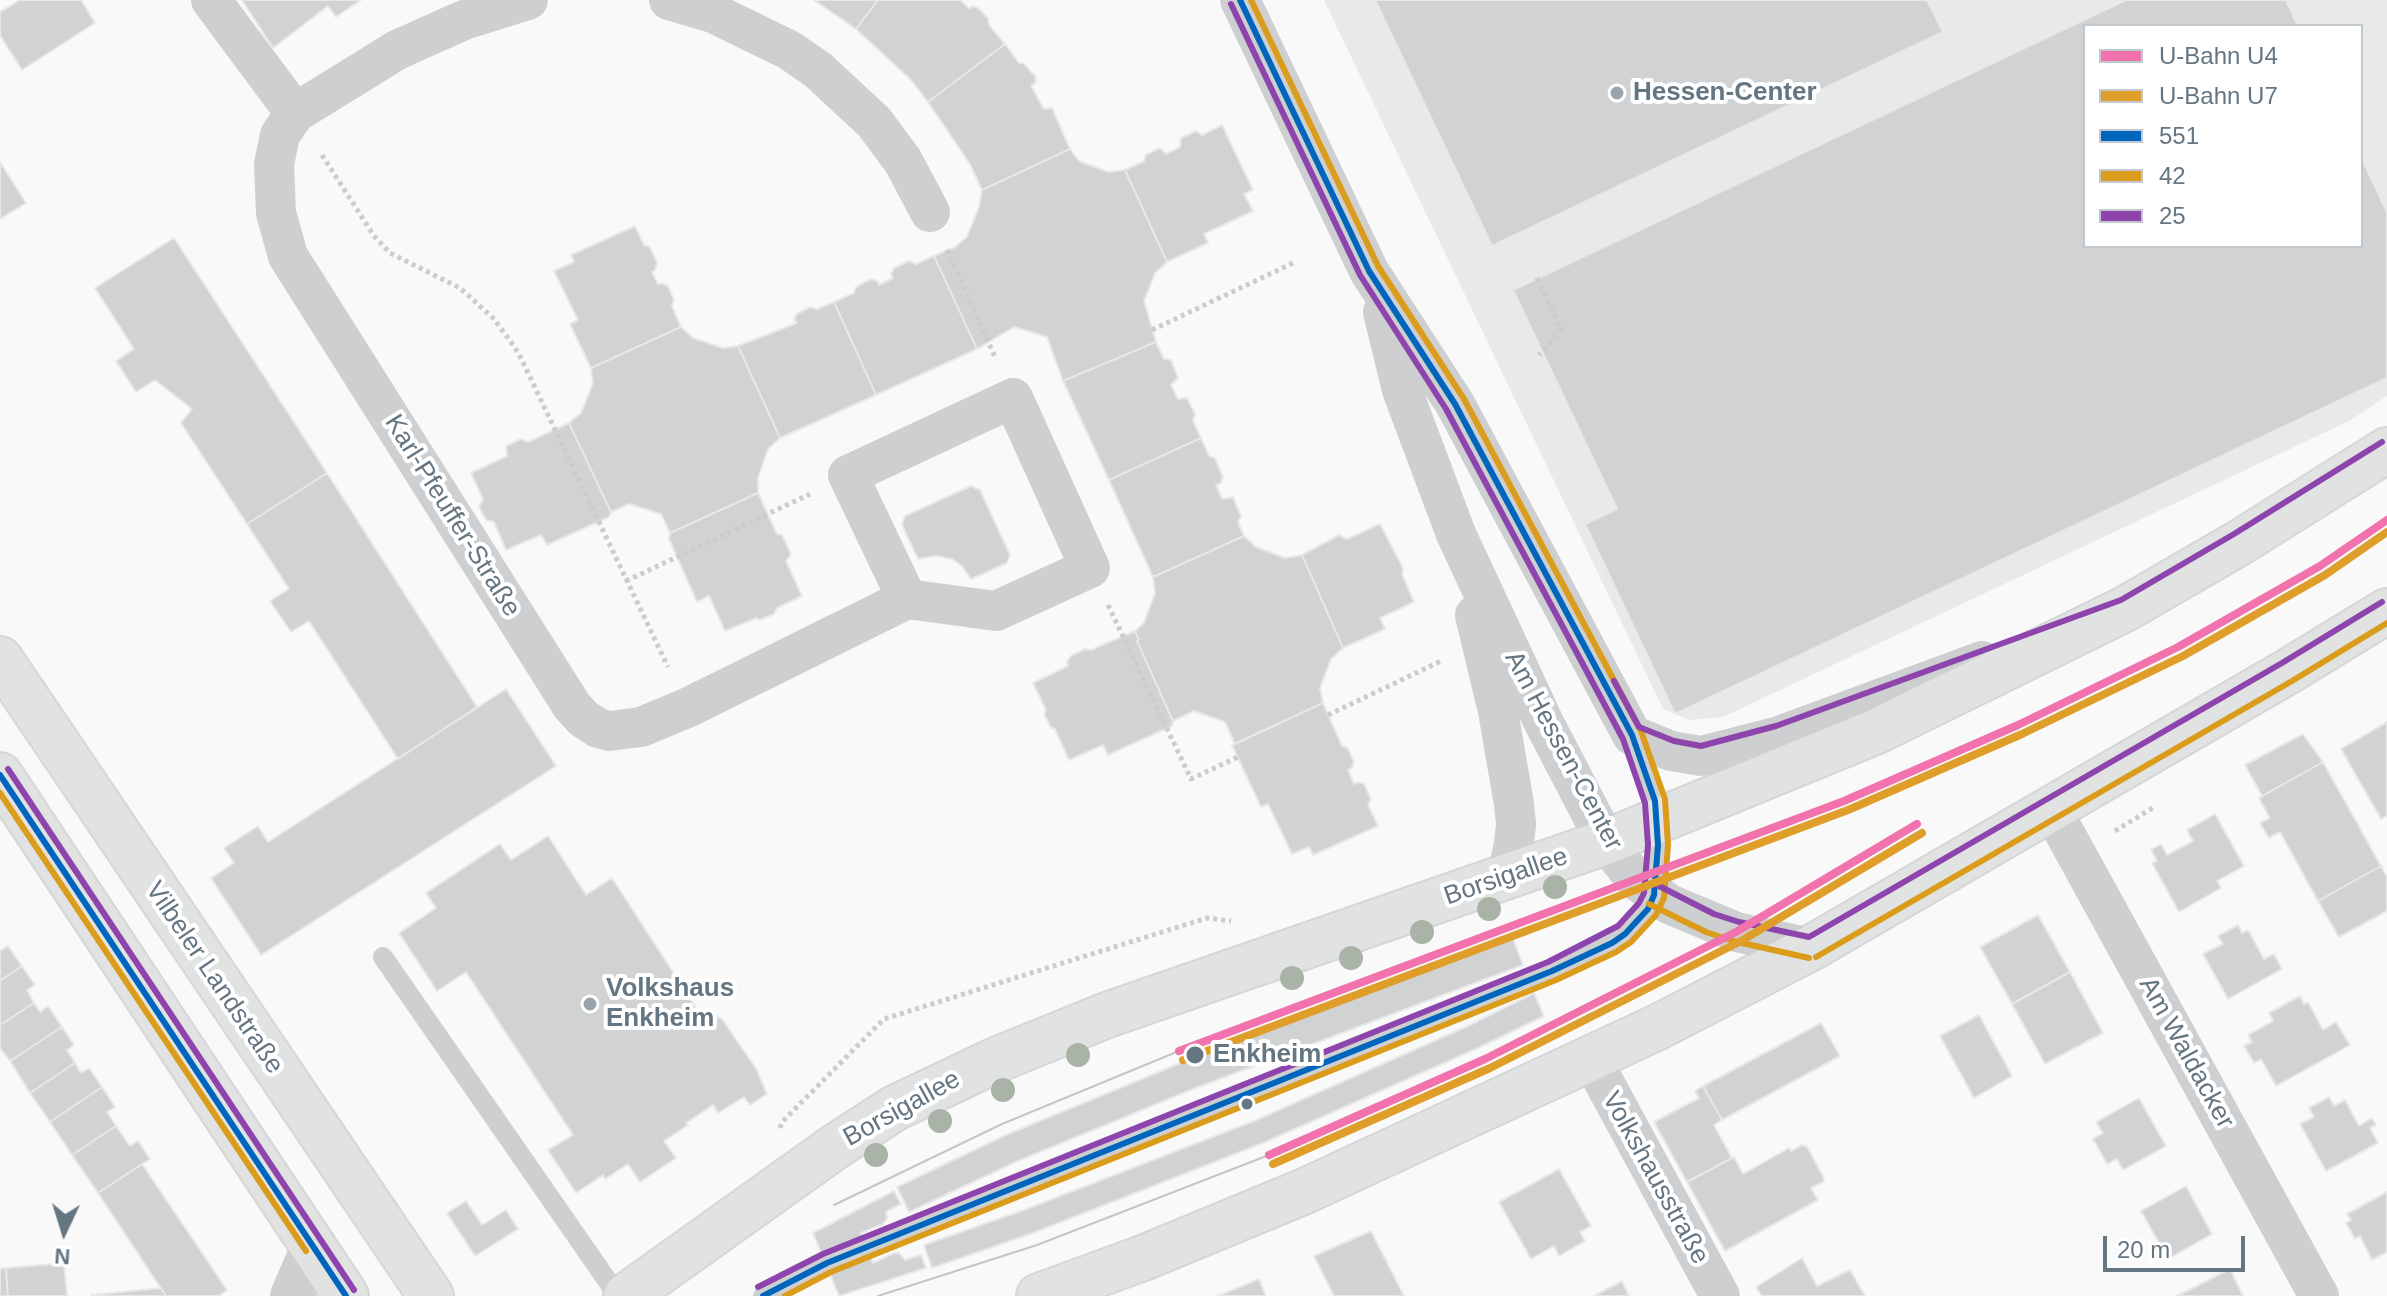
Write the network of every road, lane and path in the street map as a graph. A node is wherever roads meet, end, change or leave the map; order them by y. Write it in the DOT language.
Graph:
graph roads {
  1 [pos="211,0"];
  2 [pos="528,0"];
  3 [pos="669,0"];
  4 [pos="1240,0"];
  5 [pos="295,113"];
  6 [pos="930,212"];
  7 [pos="1293,263"];
  8 [pos="1537,278"];
  9 [pos="1375,280"];
  10 [pos="1152,330"];
  11 [pos="1539,355"];
  12 [pos="1013,398"];
  13 [pos="2387,450"];
  14 [pos="848,475"];
  15 [pos="1456,534"];
  16 [pos="1090,568"];
  17 [pos="626,581"];
  18 [pos="907,599"];
  19 [pos="2125,609"];
  20 [pos="2387,611"];
  21 [pos="0,659"];
  22 [pos="1441,661"];
  23 [pos="687,708"];
  24 [pos="1328,715"];
  25 [pos="1632,735"];
  26 [pos="1238,757"];
  27 [pos="0,775"];
  28 [pos="2052,810"];
  29 [pos="1658,821"];
  30 [pos="1606,842"];
  31 [pos="1507,877"];
  32 [pos="1654,895"];
  33 [pos="1207,918"];
  34 [pos="1811,948"];
  35 [pos="383,957"];
  36 [pos="1592,1060"];
  37 [pos="777,1136"];
  38 [pos="314,1245"];
  39 [pos="868,1248"];
  40 [pos="827,1263"];
  41 [pos="292,1296"];
  42 [pos="346,1296"];
  43 [pos="431,1296"];
  44 [pos="618,1296"];
  45 [pos="626,1296"];
  46 [pos="763,1296"];
  47 [pos="1039,1296"];
  48 [pos="1720,1296"];
  49 [pos="2319,1296"];
  1 -- 5 [label="street"];
  2 -- 5 [label="street"];
  3 -- 6 [label="street"];
  4 -- 9 [label="street, Am Hessen-Center"];
  5 -- 17 [label="path"];
  5 -- 23 [label="street, Karl-Pfeuffer-Straße"];
  6 -- 12 [label="path"];
  7 -- 10 [label="path"];
  8 -- 11 [label="path"];
  9 -- 15 [label="street, Am Hessen-Center"];
  9 -- 25 [label="street, Am Hessen-Center"];
  12 -- 14 [label="street"];
  12 -- 16 [label="street"];
  13 -- 19 [label="main road, Borsigallee"];
  14 -- 17 [label="path"];
  14 -- 18 [label="street"];
  15 -- 30 [label="street, Am Hessen-Center"];
  15 -- 31 [label="street, Am Hessen-Center"];
  16 -- 18 [label="street"];
  16 -- 26 [label="path"];
  17 -- 23 [label="path"];
  18 -- 23 [label="street, Karl-Pfeuffer-Straße"];
  19 -- 25 [label="street"];
  19 -- 29 [label="main road, Borsigallee"];
  20 -- 28 [label="main road"];
  21 -- 43 [label="main road, Vilbeler Landstraße"];
  22 -- 24 [label="path"];
  25 -- 29 [label="lane"];
  27 -- 38 [label="main road"];
  28 -- 34 [label="main road"];
  28 -- 49 [label="street, Am Waldacker"];
  29 -- 30 [label="main road, Borsigallee"];
  29 -- 32 [label="lane"];
  30 -- 31 [label="main road, Borsigallee"];
  30 -- 32 [label="street, Am Hessen-Center"];
  31 -- 45 [label="main road, Borsigallee"];
  32 -- 34 [label="street, Am Hessen-Center"];
  32 -- 39 [label="lane"];
  33 -- 37 [label="path"];
  34 -- 36 [label="main road"];
  35 -- 44 [label="lane"];
  36 -- 47 [label="main road"];
  36 -- 48 [label="street, Volkshausstraße"];
  38 -- 41 [label="street"];
  38 -- 42 [label="main road"];
  40 -- 46 [label="lane"];
}
